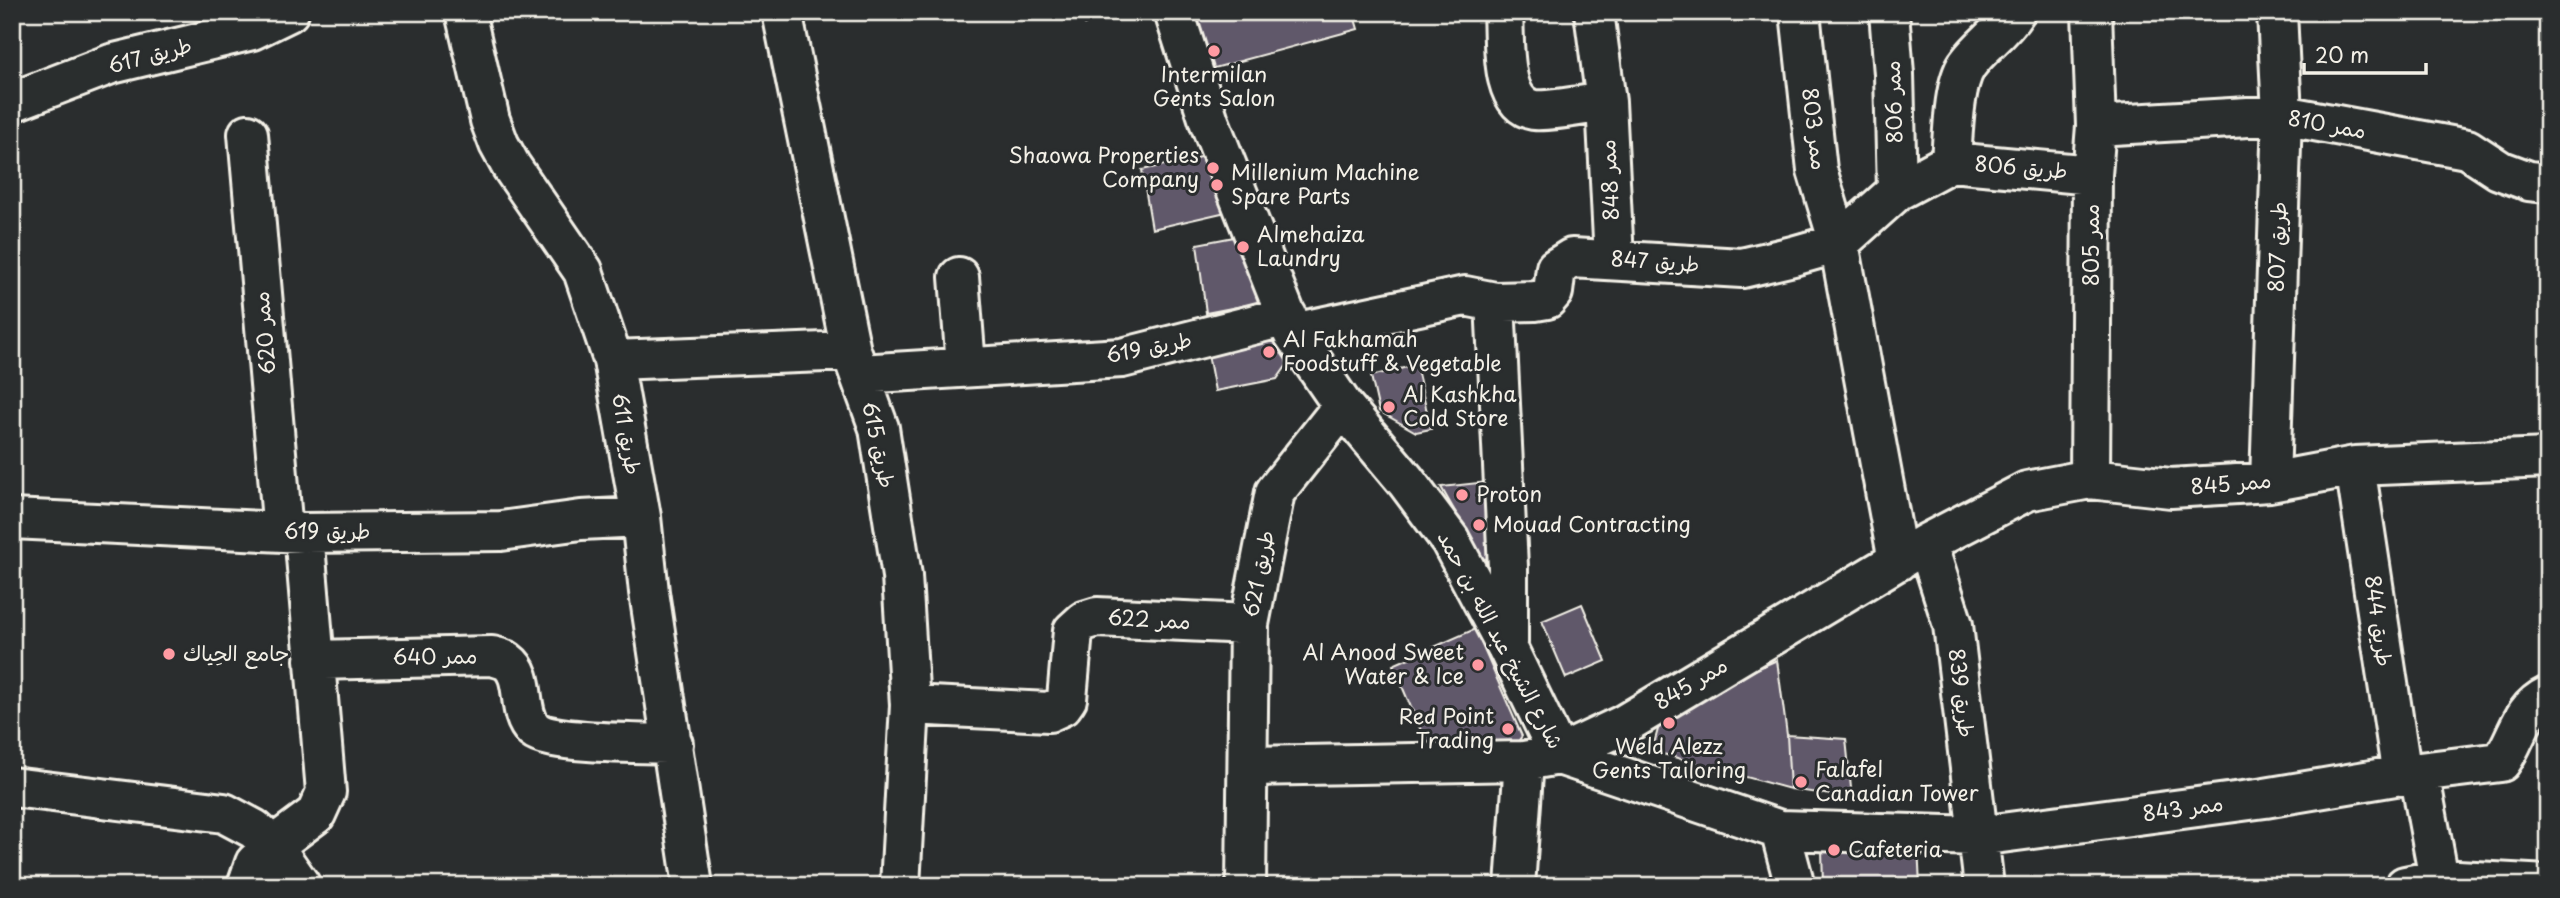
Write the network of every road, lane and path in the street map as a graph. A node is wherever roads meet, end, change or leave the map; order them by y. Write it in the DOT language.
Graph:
graph roads {
  1 [pos="289,12"];
  2 [pos="465,12"];
  3 [pos="782,12"];
  4 [pos="1174,12"];
  5 [pos="1503,12"];
  6 [pos="1594,12"];
  7 [pos="1800,12"];
  8 [pos="1889,12"];
  9 [pos="2015,12"];
  10 [pos="2092,12"];
  11 [pos="2277,12"];
  12 [pos="250,21"];
  13 [pos="12,102"];
  14 [pos="1606,102"];
  15 [pos="2282,116"];
  16 [pos="2096,126"];
  17 [pos="248,134"];
  18 [pos="1951,162"];
  19 [pos="2092,175"];
  20 [pos="2548,183"];
  21 [pos="1897,191"];
  22 [pos="1839,243"];
  23 [pos="1614,259"];
  24 [pos="959,277"];
  25 [pos="1495,302"];
  26 [pos="1290,324"];
  27 [pos="613,360"];
  28 [pos="855,363"];
  29 [pos="966,366"];
  30 [pos="1343,407"];
  31 [pos="2548,458"];
  32 [pos="2355,466"];
  33 [pos="2090,479"];
  34 [pos="2270,482"];
  35 [pos="641,517"];
  36 [pos="12,519"];
  37 [pos="294,533"];
  38 [pos="1913,552"];
  39 [pos="1249,624"];
  40 [pos="1508,649"];
  41 [pos="314,660"];
  42 [pos="2548,696"];
  43 [pos="910,705"];
  44 [pos="673,744"];
  45 [pos="1542,758"];
  46 [pos="1250,766"];
  47 [pos="2410,774"];
  48 [pos="12,787"];
  49 [pos="1780,830"];
  50 [pos="1979,836"];
  51 [pos="273,846"];
  52 [pos="2422,882"];
  53 [pos="2548,885"];
  54 [pos="247,886"];
  55 [pos="301,886"];
  56 [pos="693,886"];
  57 [pos="900,886"];
  58 [pos="1246,886"];
  59 [pos="1515,886"];
  60 [pos="1795,886"];
  61 [pos="1984,886"];
  1 -- 12 [label="street, طريق 617"];
  2 -- 27 [label="street, طريق 611"];
  3 -- 28 [label="street, طريق 615"];
  4 -- 26 [label="street, شارع الشيخ عبد الله بن حمد"];
  5 -- 14 [label="street"];
  6 -- 14 [label="street, ممر 848"];
  7 -- 22 [label="street, ممر 803"];
  8 -- 21 [label="street, ممر 806"];
  9 -- 18 [label="street"];
  10 -- 16 [label="street, ممر 805"];
  11 -- 15 [label="street, طريق 807"];
  12 -- 13 [label="street, طريق 617"];
  14 -- 23 [label="street, ممر 848"];
  15 -- 16 [label="street, ممر 810"];
  15 -- 20 [label="street, ممر 810"];
  15 -- 34 [label="street, طريق 807"];
  16 -- 19 [label="street, ممر 805"];
  17 -- 37 [label="street, ممر 620"];
  18 -- 19 [label="street, طريق 806"];
  18 -- 21 [label="street"];
  19 -- 33 [label="street, ممر 805"];
  21 -- 22 [label="street"];
  22 -- 23 [label="street, طريق 847"];
  22 -- 38 [label="street, ممر 803"];
  23 -- 25 [label="street, طريق 847"];
  24 -- 29 [label="street"];
  25 -- 26 [label="street, طريق 847"];
  25 -- 40 [label="street"];
  26 -- 29 [label="street, طريق 619"];
  26 -- 30 [label="street, شارع الشيخ عبد الله بن حمد"];
  27 -- 28 [label="street, طريق 619"];
  27 -- 35 [label="street, طريق 611"];
  28 -- 29 [label="street, طريق 619"];
  28 -- 43 [label="street, طريق 615"];
  30 -- 39 [label="street, طريق 621"];
  30 -- 40 [label="street, شارع الشيخ عبد الله بن حمد"];
  31 -- 32 [label="street, ممر 845"];
  32 -- 34 [label="street, ممر 845"];
  32 -- 47 [label="street, طريق 844"];
  33 -- 34 [label="street, ممر 845"];
  33 -- 38 [label="street, ممر 845"];
  35 -- 37 [label="street, طريق 619"];
  35 -- 44 [label="street, طريق 611"];
  36 -- 37 [label="street, طريق 619"];
  37 -- 41 [label="street"];
  38 -- 45 [label="street, ممر 845"];
  38 -- 50 [label="street, طريق 839"];
  39 -- 43 [label="street, ممر 622"];
  39 -- 46 [label="street, طريق 621"];
  40 -- 45 [label="street, شارع الشيخ عبد الله بن حمد"];
  41 -- 44 [label="street, ممر 640"];
  41 -- 51 [label="street"];
  42 -- 47 [label="street, ممر 843"];
  43 -- 57 [label="street, طريق 615"];
  44 -- 56 [label="street, طريق 611"];
  45 -- 46 [label="street"];
  45 -- 49 [label="street, شارع الشيخ عبد الله بن حمد"];
  45 -- 59 [label="street"];
  46 -- 58 [label="street, طريق 621"];
  47 -- 50 [label="street, ممر 843"];
  47 -- 52 [label="street, طريق 844"];
  48 -- 51 [label="street"];
  49 -- 50 [label="street, ممر 843"];
  49 -- 60 [label="street"];
  50 -- 61 [label="street, طريق 839"];
  51 -- 54 [label="street"];
  51 -- 55 [label="street"];
  52 -- 53 [label="street"];
}
